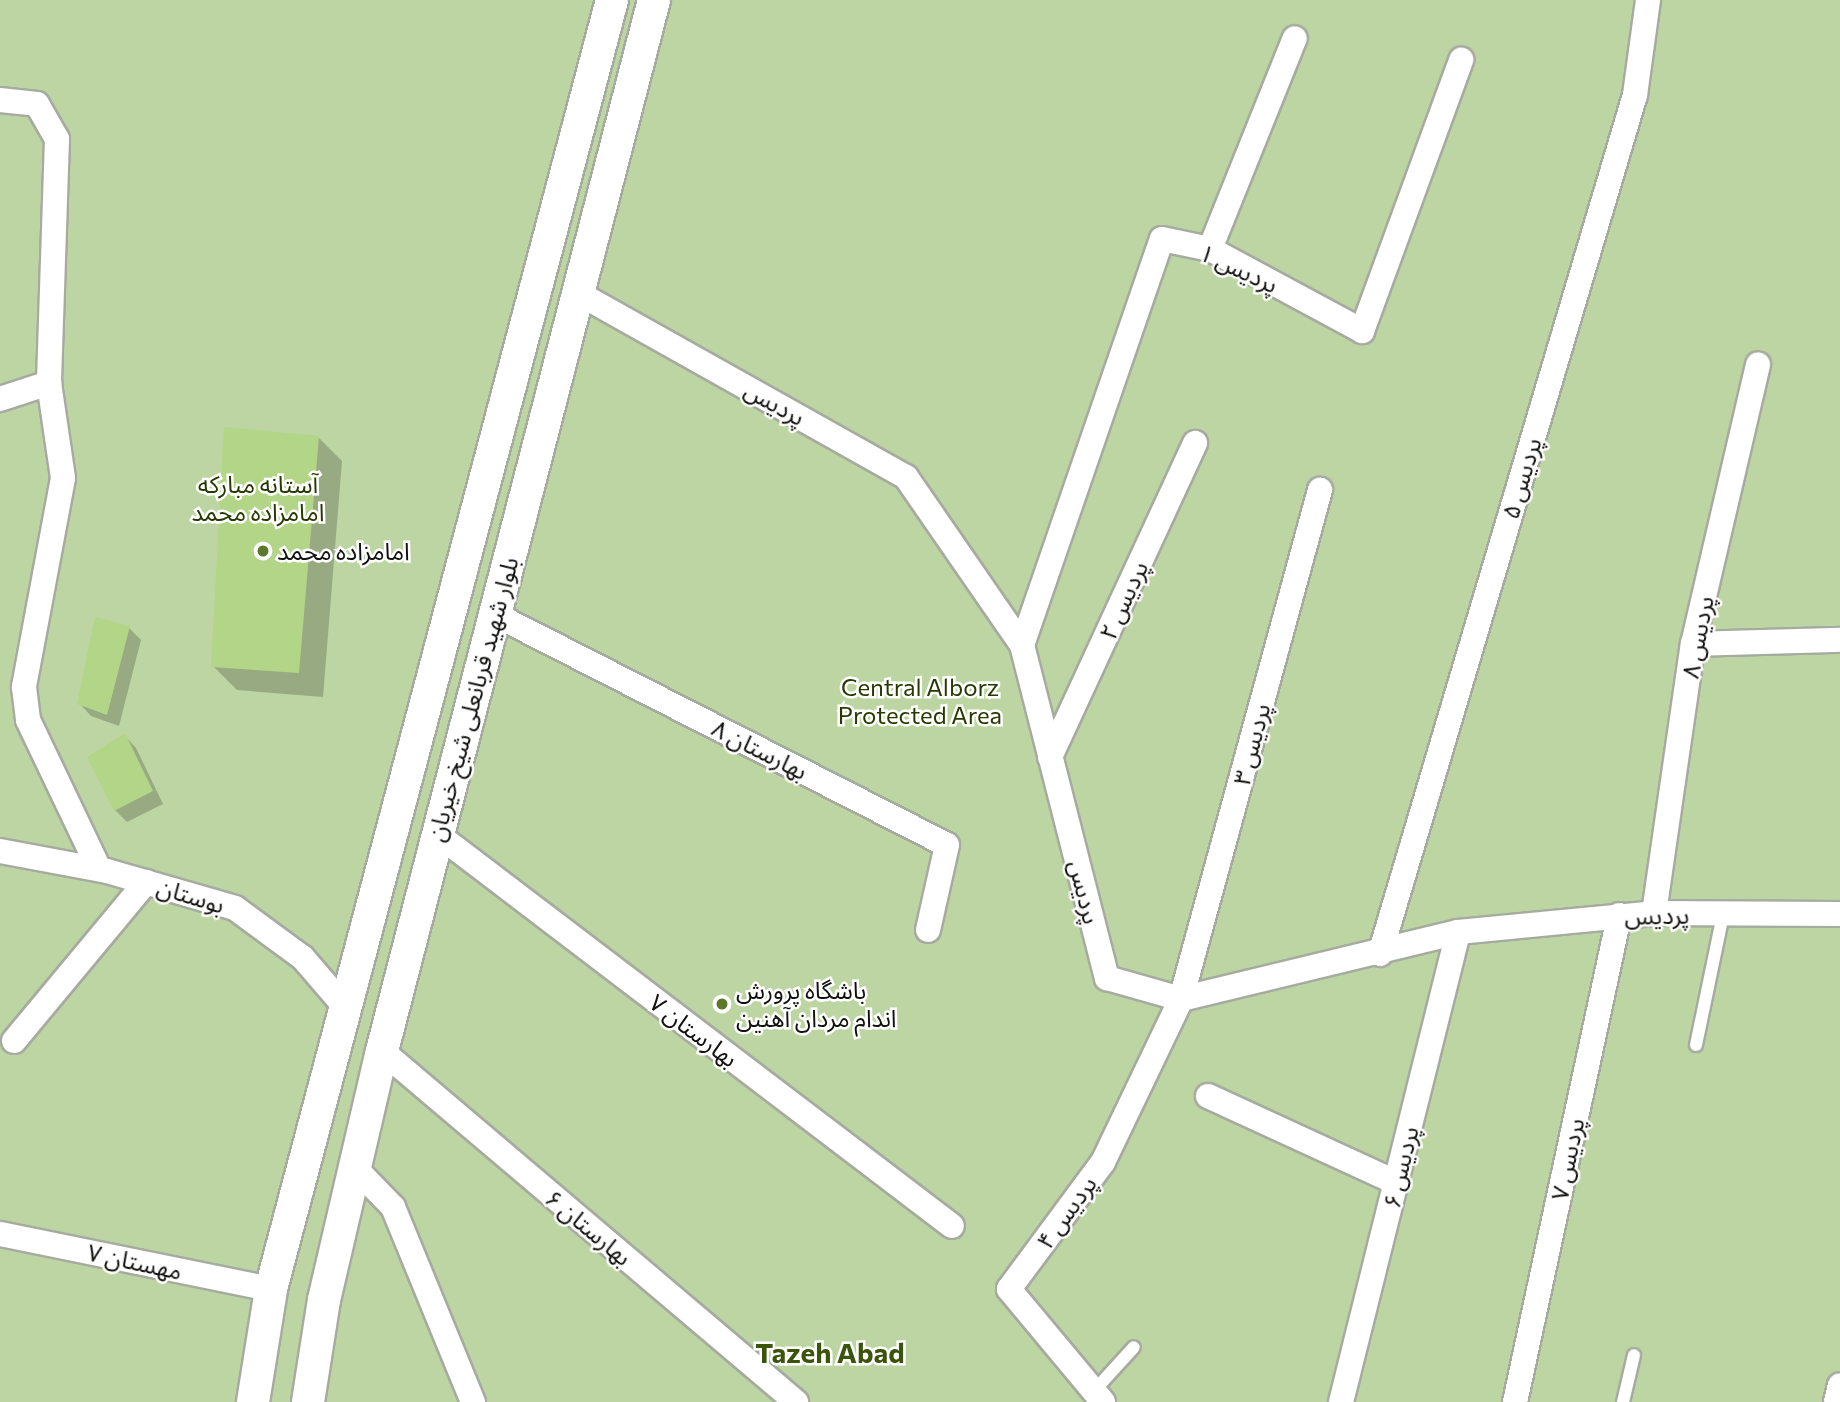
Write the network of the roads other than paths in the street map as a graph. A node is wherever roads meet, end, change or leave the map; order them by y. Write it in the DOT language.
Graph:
graph roads {
  1 [pos="612,0"];
  2 [pos="654,0"];
  3 [pos="1648,0"];
  4 [pos="1295,38"];
  5 [pos="1461,60"];
  6 [pos="0,100"];
  7 [pos="1210,249"];
  8 [pos="579,293"];
  9 [pos="1758,364"];
  10 [pos="49,383"];
  11 [pos="0,399"];
  12 [pos="1195,443"];
  13 [pos="1320,490"];
  14 [pos="453,602"];
  15 [pos="494,614"];
  16 [pos="1840,640"];
  17 [pos="1693,644"];
  18 [pos="1022,645"];
  19 [pos="1050,757"];
  20 [pos="437,834"];
  21 [pos="0,851"];
  22 [pos="99,869"];
  23 [pos="146,882"];
  24 [pos="1654,913"];
  25 [pos="1840,914"];
  26 [pos="1619,915"];
  27 [pos="1723,915"];
  28 [pos="928,930"];
  29 [pos="1458,932"];
  30 [pos="1380,954"];
  31 [pos="1181,999"];
  32 [pos="346,1009"];
  33 [pos="14,1041"];
  34 [pos="1696,1045"];
  35 [pos="382,1051"];
  36 [pos="1208,1096"];
  37 [pos="354,1167"];
  38 [pos="1397,1183"];
  39 [pos="952,1226"];
  40 [pos="0,1234"];
  41 [pos="271,1289"];
  42 [pos="1134,1348"];
  43 [pos="1634,1355"];
  44 [pos="1840,1385"];
  45 [pos="1098,1397"];
  46 [pos="253,1402"];
  47 [pos="308,1402"];
  48 [pos="473,1402"];
  49 [pos="796,1402"];
  50 [pos="1340,1402"];
  51 [pos="1515,1402"];
  52 [pos="1623,1402"];
  53 [pos="1836,1402"];
  1 -- 14 [label="street"];
  2 -- 8 [label="street, بلوار شهید قربانعلی شیخ خیریان"];
  3 -- 30 [label="street, پردیس ۵"];
  4 -- 7 [label="street"];
  5 -- 7 [label="street, پردیس ۱"];
  6 -- 10 [label="street"];
  7 -- 18 [label="street, پردیس ۱"];
  8 -- 15 [label="street, بلوار شهید قربانعلی شیخ خیریان"];
  8 -- 18 [label="street, پردیس"];
  9 -- 17 [label="street, پردیس ۸"];
  10 -- 11 [label="street"];
  10 -- 22 [label="street"];
  12 -- 19 [label="street, پردیس ۲"];
  13 -- 31 [label="street, پردیس ۳"];
  14 -- 15 [label="street"];
  14 -- 32 [label="street"];
  15 -- 20 [label="street, بلوار شهید قربانعلی شیخ خیریان"];
  15 -- 28 [label="street, بهارستان ۸"];
  16 -- 17 [label="street"];
  17 -- 24 [label="street, پردیس ۸"];
  18 -- 19 [label="street, پردیس"];
  19 -- 31 [label="street, پردیس"];
  20 -- 35 [label="street, بلوار شهید قربانعلی شیخ خیریان"];
  20 -- 39 [label="street, بهارستان ۷"];
  21 -- 22 [label="street, بوستان"];
  22 -- 23 [label="street, بوستان"];
  23 -- 32 [label="street, بوستان"];
  23 -- 33 [label="street"];
  24 -- 26 [label="street, پردیس"];
  24 -- 27 [label="street, پردیس"];
  25 -- 27 [label="street, پردیس"];
  26 -- 29 [label="street, پردیس"];
  26 -- 51 [label="street, پردیس ۷"];
  27 -- 34 [label="lane"];
  29 -- 30 [label="street, پردیس"];
  29 -- 38 [label="street, پردیس ۶"];
  30 -- 31 [label="street, پردیس"];
  31 -- 45 [label="street, پردیس ۴"];
  32 -- 41 [label="street"];
  35 -- 37 [label="street, بلوار شهید قربانعلی شیخ خیریان"];
  35 -- 49 [label="street, بهارستان ۶"];
  36 -- 38 [label="street"];
  37 -- 47 [label="street, بلوار شهید قربانعلی شیخ خیریان"];
  37 -- 48 [label="street"];
  38 -- 50 [label="street, پردیس ۶"];
  40 -- 41 [label="street, مهستان ۷"];
  41 -- 46 [label="street"];
  42 -- 45 [label="lane"];
  43 -- 52 [label="lane"];
  44 -- 53 [label="street"];
}
